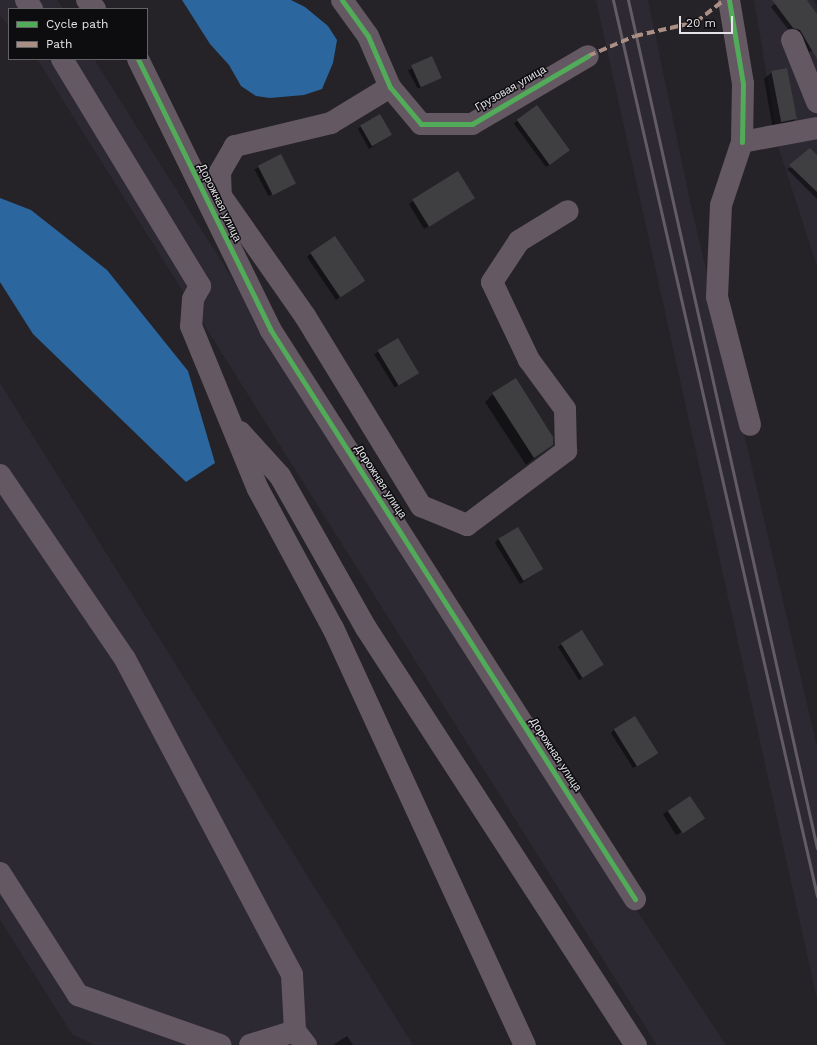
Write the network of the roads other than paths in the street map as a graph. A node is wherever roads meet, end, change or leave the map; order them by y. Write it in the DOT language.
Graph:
graph roads {
  1 [pos="88,0"];
  2 [pos="342,0"];
  3 [pos="729,0"];
  4 [pos="94,8"];
  5 [pos="792,40"];
  6 [pos="588,56"];
  7 [pos="63,60"];
  8 [pos="138,60"];
  9 [pos="390,87"];
  10 [pos="817,102"];
  11 [pos="817,128"];
  12 [pos="742,142"];
  13 [pos="568,211"];
  14 [pos="230,420"];
  15 [pos="750,425"];
  16 [pos="0,475"];
  17 [pos="0,873"];
  18 [pos="635,899"];
  19 [pos="300,1038"];
  20 [pos="220,1045"];
  21 [pos="250,1045"];
  22 [pos="525,1045"];
  23 [pos="636,1045"];
  1 -- 4 [label="street"];
  2 -- 9 [label="street, Грузовая улица"];
  3 -- 12 [label="street"];
  5 -- 10 [label="street"];
  6 -- 9 [label="street, Грузовая улица"];
  7 -- 14 [label="street"];
  8 -- 18 [label="street, Дорожная улица"];
  9 -- 13 [label="street"];
  11 -- 12 [label="street"];
  12 -- 15 [label="street"];
  14 -- 22 [label="street"];
  14 -- 23 [label="street"];
  16 -- 19 [label="street"];
  17 -- 20 [label="street"];
  19 -- 21 [label="street"];
}
